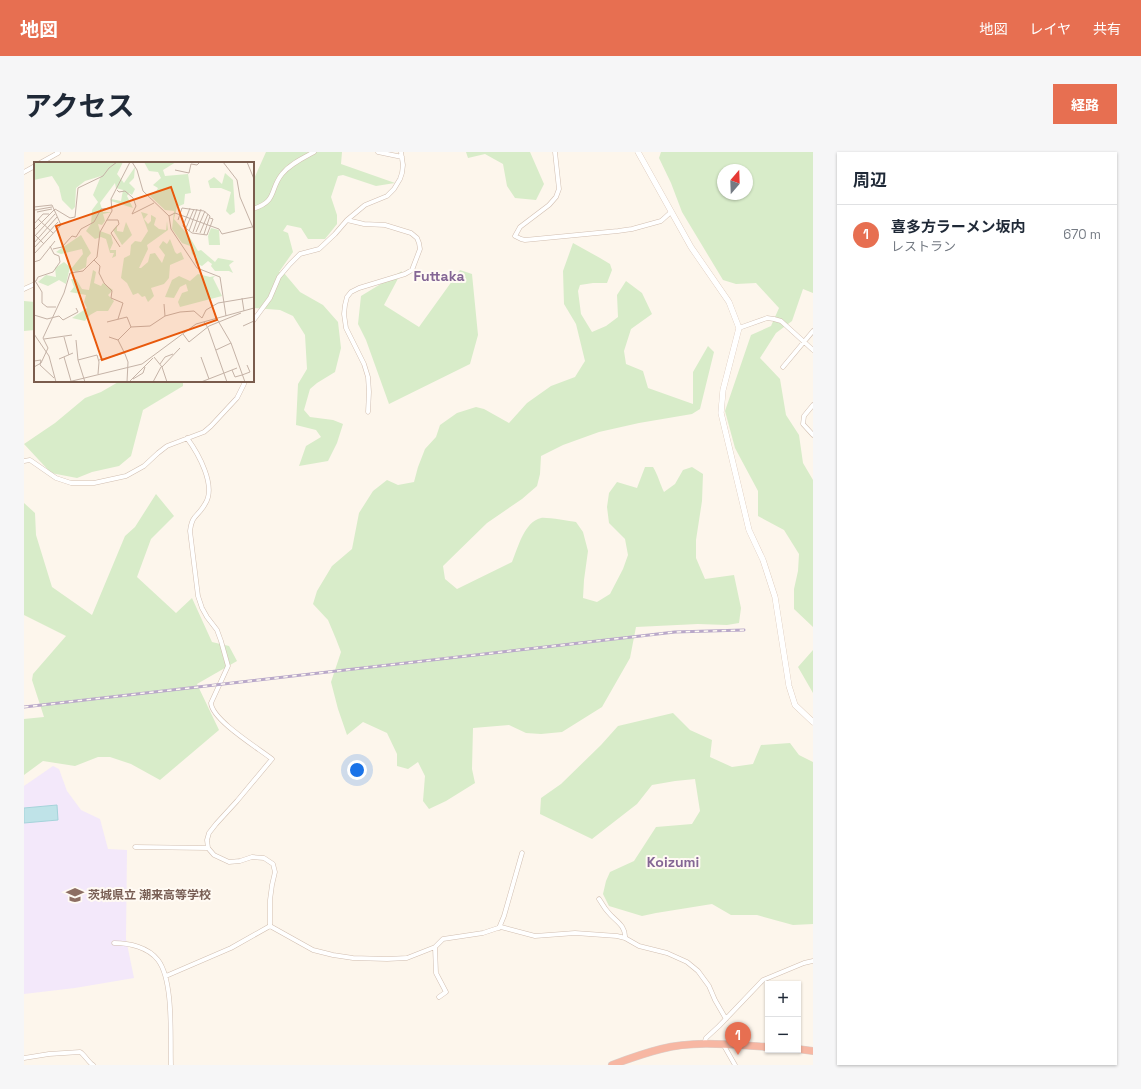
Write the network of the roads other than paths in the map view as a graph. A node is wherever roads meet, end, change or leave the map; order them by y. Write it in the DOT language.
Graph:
graph roads {
  1 [pos="57,152"];
  2 [pos="314,152"];
  3 [pos="378,152"];
  4 [pos="400,152"];
  5 [pos="555,152"];
  6 [pos="638,152"];
  7 [pos="402,157"];
  8 [pos="42,162"];
  9 [pos="34,167"];
  10 [pos="24,172"];
  11 [pos="254,209"];
  12 [pos="671,212"];
  13 [pos="347,220"];
  14 [pos="34,284"];
  15 [pos="24,289"];
  16 [pos="254,320"];
  17 [pos="739,328"];
  18 [pos="813,331"];
  19 [pos="803,342"];
  20 [pos="813,350"];
  21 [pos="783,367"];
  22 [pos="244,382"];
  23 [pos="813,405"];
  24 [pos="368,412"];
  25 [pos="813,435"];
  26 [pos="187,438"];
  27 [pos="24,461"];
  28 [pos="813,722"];
  29 [pos="134,847"];
  30 [pos="208,848"];
  31 [pos="522,853"];
  32 [pos="599,898"];
  33 [pos="270,926"];
  34 [pos="499,928"];
  35 [pos="625,938"];
  36 [pos="114,942"];
  37 [pos="435,947"];
  38 [pos="813,961"];
  39 [pos="166,976"];
  40 [pos="439,997"];
  41 [pos="726,1018"];
  42 [pos="704,1044"];
  43 [pos="723,1044"];
  44 [pos="765,1047"];
  45 [pos="801,1050"];
  46 [pos="813,1051"];
  47 [pos="24,1058"];
  48 [pos="93,1065"];
  49 [pos="171,1065"];
  50 [pos="612,1065"];
  51 [pos="735,1065"];
  1 -- 8 [label="street"];
  2 -- 11 [label="street"];
  3 -- 7 [label="street"];
  4 -- 7 [label="street"];
  5 -- 12 [label="street"];
  6 -- 12 [label="street"];
  7 -- 13 [label="street"];
  9 -- 10 [label="street"];
  12 -- 17 [label="street"];
  13 -- 16 [label="street"];
  13 -- 24 [label="street"];
  14 -- 15 [label="street"];
  17 -- 19 [label="street"];
  17 -- 28 [label="street"];
  18 -- 19 [label="street"];
  19 -- 20 [label="street"];
  19 -- 21 [label="street"];
  22 -- 26 [label="street"];
  23 -- 25 [label="street"];
  26 -- 27 [label="street"];
  26 -- 30 [label="street"];
  29 -- 30 [label="street"];
  30 -- 33 [label="street"];
  31 -- 34 [label="street"];
  32 -- 35 [label="street"];
  33 -- 37 [label="street"];
  33 -- 39 [label="street"];
  34 -- 35 [label="street"];
  34 -- 37 [label="street"];
  35 -- 41 [label="street"];
  36 -- 39 [label="street"];
  37 -- 40 [label="street"];
  38 -- 41 [label="street"];
  39 -- 49 [label="street"];
  41 -- 42 [label="street"];
  42 -- 43 [label="highway"];
  42 -- 50 [label="highway"];
  43 -- 44 [label="highway"];
  43 -- 51 [label="street"];
  45 -- 46 [label="highway"];
  47 -- 48 [label="street"];
}
